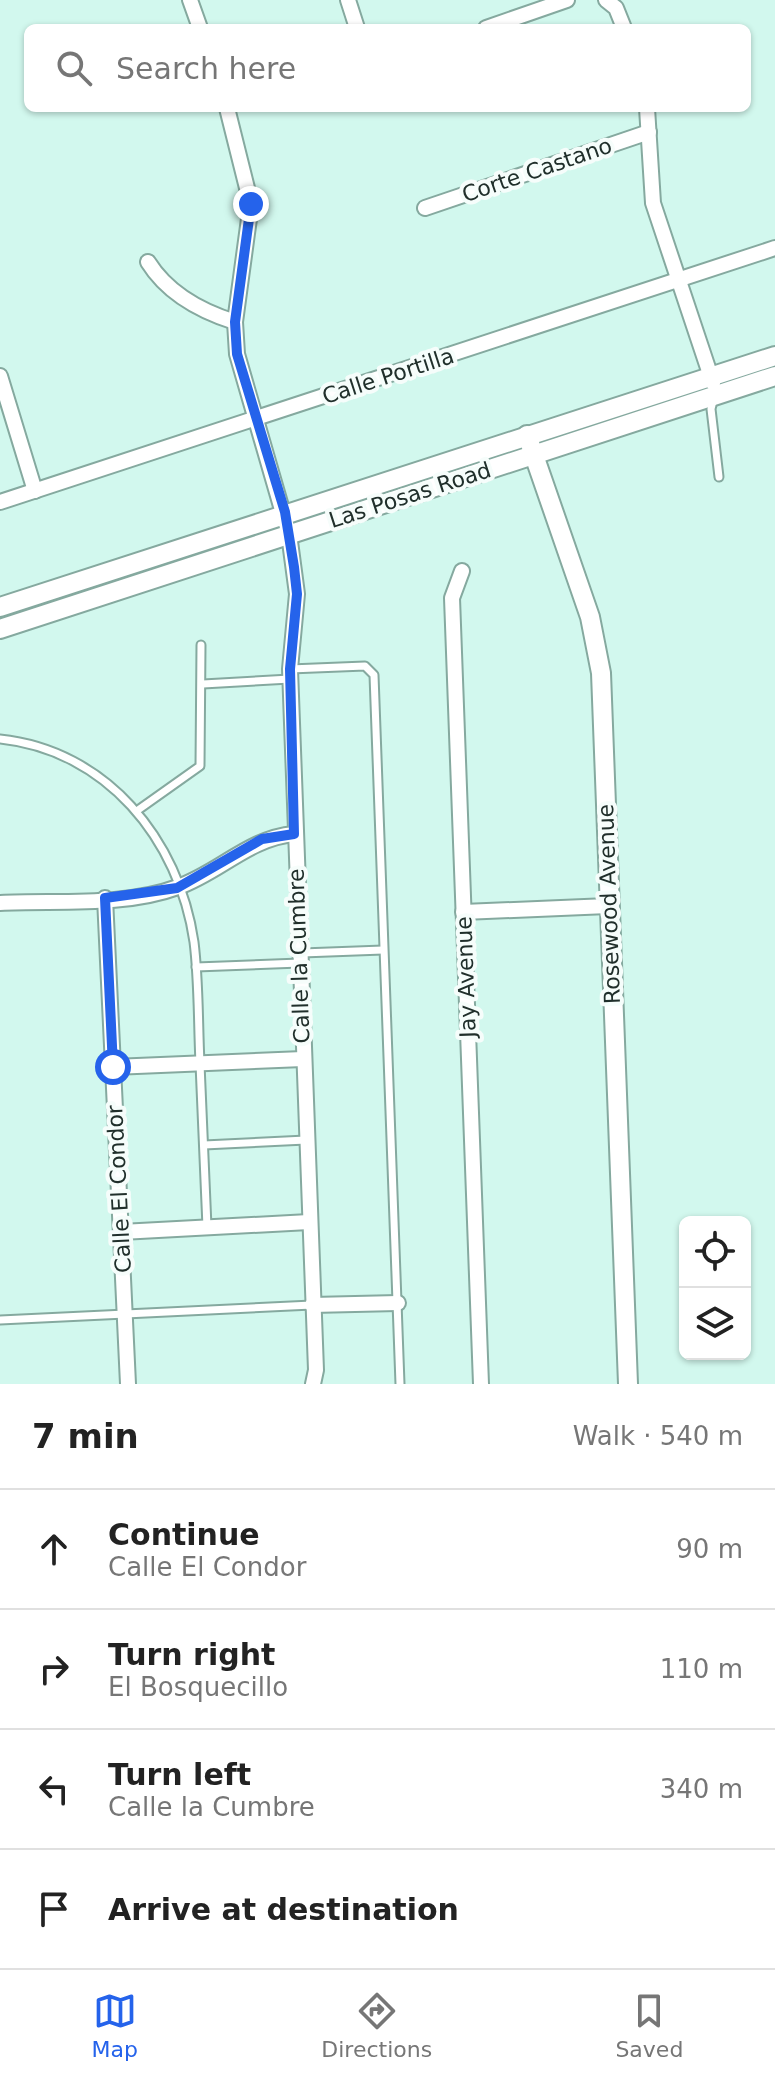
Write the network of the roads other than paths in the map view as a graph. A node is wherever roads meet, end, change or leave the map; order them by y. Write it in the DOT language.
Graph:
graph roads {
  1 [pos="190,0"];
  2 [pos="348,0"];
  3 [pos="567,0"];
  4 [pos="606,0"];
  5 [pos="199,24"];
  6 [pos="356,24"];
  7 [pos="498,24"];
  8 [pos="622,24"];
  9 [pos="228,112"];
  10 [pos="647,112"];
  11 [pos="649,132"];
  12 [pos="425,208"];
  13 [pos="775,248"];
  14 [pos="148,262"];
  15 [pos="681,280"];
  16 [pos="235,322"];
  17 [pos="775,356"];
  18 [pos="0,376"];
  19 [pos="775,376"];
  20 [pos="713,386"];
  21 [pos="257,420"];
  22 [pos="527,435"];
  23 [pos="535,455"];
  24 [pos="719,477"];
  25 [pos="35,491"];
  26 [pos="0,502"];
  27 [pos="285,512"];
  28 [pos="289,534"];
  29 [pos="462,571"];
  30 [pos="0,607"];
  31 [pos="0,629"];
  32 [pos="201,645"];
  33 [pos="290,674"];
  34 [pos="203,684"];
  35 [pos="0,739"];
  36 [pos="138,810"];
  37 [pos="294,834"];
  38 [pos="177,888"];
  39 [pos="105,898"];
  40 [pos="0,903"];
  41 [pos="608,906"];
  42 [pos="463,912"];
  43 [pos="383,950"];
  44 [pos="300,958"];
  45 [pos="196,967"];
  46 [pos="303,1059"];
  47 [pos="200,1064"];
  48 [pos="113,1067"];
  49 [pos="306,1140"];
  50 [pos="204,1145"];
  51 [pos="309,1222"];
  52 [pos="207,1227"];
  53 [pos="121,1232"];
  54 [pos="398,1303"];
  55 [pos="312,1305"];
  56 [pos="126,1315"];
  57 [pos="0,1320"];
  58 [pos="128,1384"];
  59 [pos="313,1384"];
  60 [pos="400,1384"];
  61 [pos="481,1384"];
  62 [pos="628,1384"];
  1 -- 5 [label="street"];
  2 -- 6 [label="street"];
  3 -- 7 [label="street"];
  4 -- 8 [label="street"];
  9 -- 16 [label="street, Calle la Cumbre"];
  10 -- 11 [label="street"];
  11 -- 12 [label="street, Corte Castano"];
  11 -- 15 [label="street"];
  13 -- 15 [label="street, Calle Portilla"];
  14 -- 16 [label="street"];
  15 -- 20 [label="street"];
  15 -- 21 [label="street, Calle Portilla"];
  16 -- 21 [label="street, Calle la Cumbre"];
  17 -- 20 [label="main road, Las Posas Road"];
  18 -- 25 [label="street"];
  19 -- 20 [label="main road, Las Posas Road"];
  20 -- 22 [label="main road, Las Posas Road"];
  20 -- 23 [label="main road, Las Posas Road"];
  20 -- 24 [label="lane"];
  21 -- 25 [label="street, Calle Portilla"];
  21 -- 27 [label="street, Calle la Cumbre"];
  22 -- 23 [label="main road, Rosewood Avenue"];
  22 -- 27 [label="main road, Las Posas Road"];
  23 -- 28 [label="main road, Las Posas Road"];
  23 -- 41 [label="main road, Rosewood Avenue"];
  25 -- 26 [label="street, Calle Portilla"];
  27 -- 28 [label="street, Calle la Cumbre"];
  27 -- 30 [label="main road, Las Posas Road"];
  28 -- 31 [label="main road, Las Posas Road"];
  28 -- 33 [label="street, Calle la Cumbre"];
  29 -- 42 [label="street, Jay Avenue"];
  32 -- 34 [label="lane"];
  33 -- 34 [label="lane"];
  33 -- 37 [label="street, Calle la Cumbre"];
  33 -- 43 [label="lane"];
  34 -- 36 [label="lane"];
  35 -- 36 [label="lane"];
  36 -- 38 [label="lane"];
  37 -- 38 [label="street"];
  37 -- 44 [label="street, Calle la Cumbre"];
  38 -- 39 [label="street"];
  38 -- 45 [label="lane"];
  39 -- 40 [label="street"];
  39 -- 48 [label="street, Calle El Condor"];
  41 -- 42 [label="street"];
  41 -- 62 [label="main road, Rosewood Avenue"];
  42 -- 61 [label="street, Jay Avenue"];
  43 -- 44 [label="lane"];
  43 -- 54 [label="lane"];
  44 -- 45 [label="lane"];
  44 -- 46 [label="street, Calle la Cumbre"];
  45 -- 47 [label="lane"];
  46 -- 47 [label="street"];
  46 -- 49 [label="street, Calle la Cumbre"];
  47 -- 48 [label="street"];
  47 -- 50 [label="lane"];
  48 -- 53 [label="street, Calle El Condor"];
  49 -- 50 [label="lane"];
  49 -- 51 [label="street, Calle la Cumbre"];
  50 -- 52 [label="lane"];
  51 -- 52 [label="street"];
  51 -- 55 [label="street, Calle la Cumbre"];
  52 -- 53 [label="street"];
  53 -- 56 [label="street, Calle El Condor"];
  54 -- 55 [label="street"];
  54 -- 60 [label="lane"];
  55 -- 56 [label="lane"];
  55 -- 59 [label="street, Calle la Cumbre"];
  56 -- 57 [label="lane"];
  56 -- 58 [label="street, Calle El Condor"];
}
